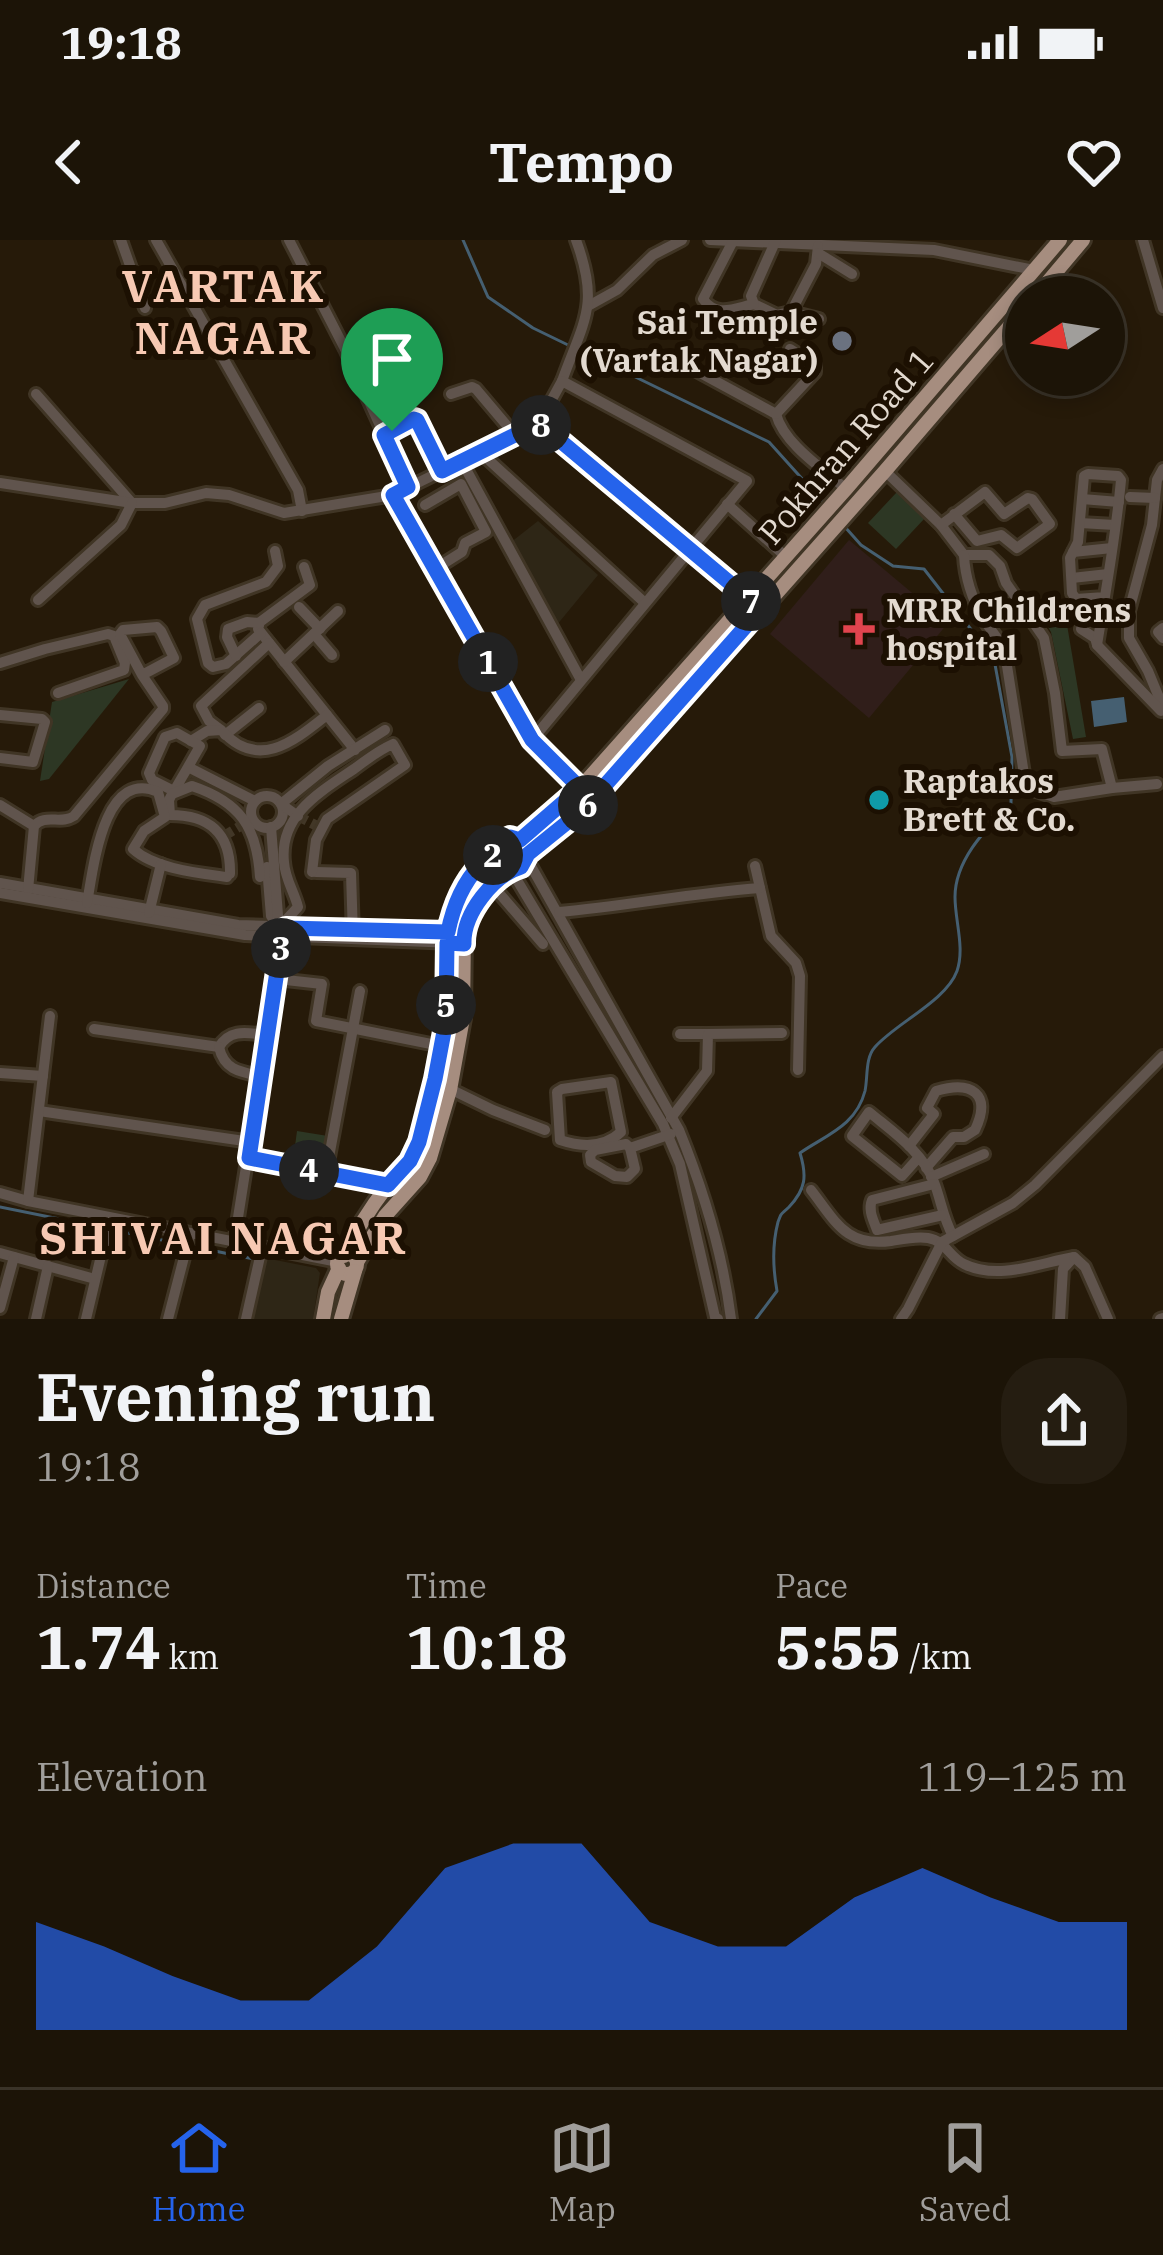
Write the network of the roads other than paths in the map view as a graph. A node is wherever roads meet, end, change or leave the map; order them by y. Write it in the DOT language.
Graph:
graph roads {
  1 [pos="121,240"];
  2 [pos="156,240"];
  3 [pos="290,240"];
  4 [pos="576,240"];
  5 [pos="682,240"];
  6 [pos="710,240"];
  7 [pos="1060,240"];
  8 [pos="1083,240"];
  9 [pos="1143,240"];
  10 [pos="733,241"];
  11 [pos="775,241"];
  12 [pos="936,245"];
  13 [pos="818,249"];
  14 [pos="1034,270"];
  15 [pos="852,274"];
  16 [pos="1053,276"];
  17 [pos="754,304"];
  18 [pos="590,305"];
  19 [pos="145,308"];
  20 [pos="1163,308"];
  21 [pos="791,312"];
  22 [pos="819,319"];
  23 [pos="990,321"];
  24 [pos="1004,334"];
  25 [pos="790,349"];
  26 [pos="671,357"];
  27 [pos="562,381"];
  28 [pos="36,394"];
  29 [pos="451,394"];
  30 [pos="776,415"];
  31 [pos="539,423"];
  32 [pos="514,434"];
  33 [pos="384,435"];
  34 [pos="480,452"];
  35 [pos="461,462"];
  36 [pos="1163,470"];
  37 [pos="442,471"];
  38 [pos="885,471"];
  39 [pos="466,482"];
  40 [pos="0,483"];
  41 [pos="408,487"];
  42 [pos="846,489"];
  43 [pos="393,495"];
  44 [pos="1082,499"];
  45 [pos="1155,499"];
  46 [pos="1124,500"];
  47 [pos="132,503"];
  48 [pos="425,505"];
  49 [pos="728,505"];
  50 [pos="302,511"];
  51 [pos="955,514"];
  52 [pos="1080,523"];
  53 [pos="940,525"];
  54 [pos="1115,525"];
  55 [pos="491,529"];
  56 [pos="1112,548"];
  57 [pos="690,549"];
  58 [pos="275,551"];
  59 [pos="1073,552"];
  60 [pos="964,555"];
  61 [pos="785,556"];
  62 [pos="304,567"];
  63 [pos="435,569"];
  64 [pos="1108,574"];
  65 [pos="1072,578"];
  66 [pos="266,582"];
  67 [pos="1105,596"];
  68 [pos="748,598"];
  69 [pos="38,600"];
  70 [pos="645,603"];
  71 [pos="299,607"];
  72 [pos="761,609"];
  73 [pos="278,610"];
  74 [pos="338,611"];
  75 [pos="1163,628"];
  76 [pos="1082,629"];
  77 [pos="317,632"];
  78 [pos="263,633"];
  79 [pos="1163,638"];
  80 [pos="1097,644"];
  81 [pos="332,655"];
  82 [pos="236,656"];
  83 [pos="284,662"];
  84 [pos="0,663"];
  85 [pos="142,675"];
  86 [pos="581,680"];
  87 [pos="58,693"];
  88 [pos="259,708"];
  89 [pos="1163,710"];
  90 [pos="0,715"];
  91 [pos="327,715"];
  92 [pos="385,730"];
  93 [pos="223,732"];
  94 [pos="532,740"];
  95 [pos="191,741"];
  96 [pos="355,750"];
  97 [pos="0,758"];
  98 [pos="188,767"];
  99 [pos="1157,784"];
  100 [pos="580,788"];
  101 [pos="1112,788"];
  102 [pos="255,801"];
  103 [pos="280,804"];
  104 [pos="0,805"];
  105 [pos="298,815"];
  106 [pos="259,824"];
  107 [pos="34,826"];
  108 [pos="525,851"];
  109 [pos="495,853"];
  110 [pos="161,863"];
  111 [pos="755,866"];
  112 [pos="509,870"];
  113 [pos="260,877"];
  114 [pos="0,884"];
  115 [pos="493,886"];
  116 [pos="760,888"];
  117 [pos="0,893"];
  118 [pos="28,893"];
  119 [pos="87,904"];
  120 [pos="559,912"];
  121 [pos="148,914"];
  122 [pos="278,924"];
  123 [pos="353,935"];
  124 [pos="456,937"];
  125 [pos="543,944"];
  126 [pos="277,979"];
  127 [pos="360,991"];
  128 [pos="50,1016"];
  129 [pos="94,1029"];
  130 [pos="353,1029"];
  131 [pos="782,1033"];
  132 [pos="680,1034"];
  133 [pos="708,1034"];
  134 [pos="267,1035"];
  135 [pos="441,1046"];
  136 [pos="219,1047"];
  137 [pos="1163,1056"];
  138 [pos="798,1070"];
  139 [pos="0,1073"];
  140 [pos="43,1076"];
  141 [pos="261,1076"];
  142 [pos="435,1079"];
  143 [pos="644,1079"];
  144 [pos="613,1086"];
  145 [pos="450,1090"];
  146 [pos="39,1111"];
  147 [pos="671,1126"];
  148 [pos="545,1130"];
  149 [pos="251,1142"];
  150 [pos="909,1146"];
  151 [pos="630,1148"];
  152 [pos="984,1154"];
  153 [pos="249,1158"];
  154 [pos="928,1171"];
  155 [pos="326,1173"];
  156 [pos="388,1185"];
  157 [pos="811,1190"];
  158 [pos="0,1193"];
  159 [pos="28,1201"];
  160 [pos="943,1215"];
  161 [pos="110,1218"];
  162 [pos="190,1234"];
  163 [pos="948,1239"];
  164 [pos="234,1243"];
  165 [pos="262,1248"];
  166 [pos="0,1253"];
  167 [pos="14,1257"];
  168 [pos="1074,1257"];
  169 [pos="346,1264"];
  170 [pos="48,1266"];
  171 [pos="95,1279"];
  172 [pos="0,1308"];
  173 [pos="36,1319"];
  174 [pos="86,1319"];
  175 [pos="168,1319"];
  176 [pos="246,1319"];
  177 [pos="323,1319"];
  178 [pos="341,1319"];
  179 [pos="718,1319"];
  180 [pos="731,1319"];
  181 [pos="901,1319"];
  182 [pos="1060,1319"];
  183 [pos="1108,1319"];
  1 -- 19 [label="street"];
  2 -- 50 [label="street"];
  3 -- 33 [label="street"];
  4 -- 18 [label="street"];
  5 -- 18 [label="street"];
  6 -- 10 [label="street"];
  7 -- 14 [label="main road, Pokhran Road 1"];
  8 -- 16 [label="main road"];
  9 -- 20 [label="street"];
  10 -- 11 [label="street"];
  10 -- 17 [label="street"];
  11 -- 13 [label="street"];
  11 -- 17 [label="street"];
  12 -- 13 [label="street"];
  12 -- 14 [label="street"];
  13 -- 15 [label="street"];
  13 -- 21 [label="street"];
  14 -- 23 [label="main road, Pokhran Road 1"];
  17 -- 21 [label="street"];
  18 -- 27 [label="street"];
  21 -- 22 [label="street"];
  23 -- 24 [label="street"];
  23 -- 42 [label="main road, Pokhran Road 1"];
  24 -- 38 [label="main road, Pokhran Road 1"];
  25 -- 30 [label="street"];
  26 -- 30 [label="street"];
  27 -- 31 [label="street"];
  27 -- 49 [label="street"];
  28 -- 47 [label="street"];
  29 -- 32 [label="street"];
  30 -- 42 [label="street"];
  31 -- 32 [label="street"];
  31 -- 57 [label="street"];
  32 -- 34 [label="street"];
  33 -- 37 [label="street"];
  33 -- 41 [label="street"];
  34 -- 35 [label="street"];
  34 -- 70 [label="street"];
  35 -- 37 [label="street"];
  35 -- 39 [label="street"];
  36 -- 45 [label="street"];
  37 -- 41 [label="street"];
  38 -- 53 [label="street"];
  38 -- 72 [label="main road, Pokhran Road 1"];
  39 -- 48 [label="street"];
  39 -- 55 [label="street"];
  40 -- 47 [label="street"];
  41 -- 43 [label="street"];
  42 -- 61 [label="main road, Pokhran Road 1"];
  43 -- 50 [label="street"];
  43 -- 63 [label="street"];
  44 -- 46 [label="street"];
  44 -- 46 [label="street"];
  44 -- 52 [label="street"];
  45 -- 46 [label="street"];
  45 -- 89 [label="street"];
  46 -- 54 [label="street"];
  47 -- 50 [label="street"];
  47 -- 69 [label="street"];
  49 -- 57 [label="street"];
  49 -- 61 [label="street"];
  51 -- 51 [label="street"];
  51 -- 53 [label="street"];
  52 -- 54 [label="street"];
  52 -- 59 [label="street"];
  53 -- 60 [label="street"];
  54 -- 56 [label="street"];
  55 -- 63 [label="street"];
  55 -- 86 [label="street"];
  56 -- 59 [label="street"];
  56 -- 64 [label="street"];
  57 -- 68 [label="street"];
  57 -- 70 [label="street"];
  58 -- 66 [label="street"];
  59 -- 65 [label="street"];
  60 -- 101 [label="street"];
  60 -- 101 [label="street"];
  61 -- 68 [label="main road, Pokhran Road 1"];
  62 -- 73 [label="street"];
  63 -- 94 [label="street"];
  64 -- 65 [label="street"];
  64 -- 67 [label="street"];
  65 -- 67 [label="street"];
  66 -- 73 [label="street"];
  66 -- 82 [label="street"];
  67 -- 80 [label="street"];
  68 -- 72 [label="street"];
  68 -- 100 [label="main road, Pokhran Road 1"];
  70 -- 86 [label="street"];
  71 -- 77 [label="street"];
  72 -- 108 [label="main road, Pokhran Road 1"];
  73 -- 78 [label="street"];
  74 -- 77 [label="street"];
  75 -- 79 [label="street"];
  76 -- 80 [label="street"];
  77 -- 81 [label="street"];
  77 -- 83 [label="street"];
  78 -- 82 [label="street"];
  78 -- 82 [label="street"];
  78 -- 83 [label="street"];
  78 -- 93 [label="street"];
  80 -- 89 [label="street"];
  83 -- 91 [label="street"];
  84 -- 87 [label="street"];
  85 -- 85 [label="street"];
  85 -- 107 [label="street"];
  86 -- 94 [label="street"];
  88 -- 93 [label="street"];
  90 -- 97 [label="street"];
  91 -- 93 [label="street"];
  91 -- 96 [label="street"];
  92 -- 96 [label="street"];
  93 -- 95 [label="street"];
  94 -- 100 [label="street"];
  95 -- 98 [label="street"];
  95 -- 98 [label="street"];
  96 -- 103 [label="street"];
  98 -- 102 [label="street"];
  99 -- 101 [label="street"];
  100 -- 108 [label="main road, Pokhran Road 1"];
  102 -- 103 [label="street"];
  102 -- 106 [label="street"];
  103 -- 105 [label="street"];
  103 -- 106 [label="street"];
  104 -- 107 [label="street"];
  105 -- 122 [label="street"];
  105 -- 123 [label="street"];
  106 -- 122 [label="street"];
  107 -- 118 [label="street"];
  108 -- 109 [label="main road"];
  108 -- 112 [label="main road"];
  108 -- 120 [label="street"];
  109 -- 112 [label="main road"];
  109 -- 124 [label="main road"];
  110 -- 113 [label="street"];
  110 -- 119 [label="street"];
  110 -- 121 [label="street"];
  111 -- 116 [label="street"];
  112 -- 115 [label="main road"];
  112 -- 143 [label="street"];
  114 -- 118 [label="street"];
  115 -- 124 [label="main road"];
  115 -- 125 [label="street"];
  116 -- 120 [label="street"];
  116 -- 138 [label="street"];
  117 -- 118 [label="street"];
  118 -- 119 [label="street"];
  119 -- 121 [label="street"];
  120 -- 143 [label="street"];
  121 -- 122 [label="street"];
  122 -- 123 [label="street"];
  122 -- 126 [label="street"];
  123 -- 124 [label="street"];
  124 -- 135 [label="main road"];
  124 -- 145 [label="main road"];
  126 -- 130 [label="street"];
  126 -- 134 [label="street"];
  127 -- 130 [label="street"];
  128 -- 140 [label="street"];
  129 -- 136 [label="street"];
  130 -- 135 [label="street"];
  130 -- 155 [label="street"];
  131 -- 133 [label="street"];
  132 -- 133 [label="street"];
  133 -- 147 [label="street"];
  134 -- 136 [label="street"];
  134 -- 141 [label="street"];
  135 -- 142 [label="main road"];
  136 -- 141 [label="street"];
  137 -- 163 [label="street"];
  139 -- 140 [label="street"];
  140 -- 146 [label="street"];
  141 -- 149 [label="street"];
  142 -- 145 [label="street"];
  142 -- 156 [label="main road"];
  143 -- 144 [label="street"];
  143 -- 147 [label="street"];
  144 -- 144 [label="street"];
  145 -- 148 [label="street"];
  145 -- 169 [label="main road"];
  146 -- 149 [label="street"];
  146 -- 159 [label="street"];
  147 -- 151 [label="street"];
  147 -- 179 [label="street"];
  147 -- 180 [label="street"];
  149 -- 153 [label="street"];
  150 -- 154 [label="street"];
  150 -- 154 [label="street"];
  150 -- 154 [label="street"];
  152 -- 154 [label="street"];
  153 -- 155 [label="street"];
  153 -- 164 [label="street"];
  154 -- 160 [label="street"];
  154 -- 160 [label="street"];
  155 -- 156 [label="street"];
  156 -- 169 [label="main road"];
  157 -- 163 [label="street"];
  158 -- 159 [label="street"];
  159 -- 161 [label="street"];
  160 -- 163 [label="street"];
  161 -- 162 [label="street"];
  161 -- 171 [label="street"];
  162 -- 164 [label="street"];
  162 -- 175 [label="street"];
  163 -- 168 [label="street"];
  163 -- 181 [label="street"];
  164 -- 165 [label="street"];
  165 -- 169 [label="street"];
  165 -- 176 [label="street"];
  166 -- 167 [label="street"];
  167 -- 170 [label="street"];
  167 -- 172 [label="street"];
  168 -- 182 [label="street"];
  168 -- 183 [label="street"];
  169 -- 177 [label="main road"];
  169 -- 178 [label="main road"];
  170 -- 171 [label="street"];
  170 -- 173 [label="street"];
  171 -- 174 [label="street"];
}
